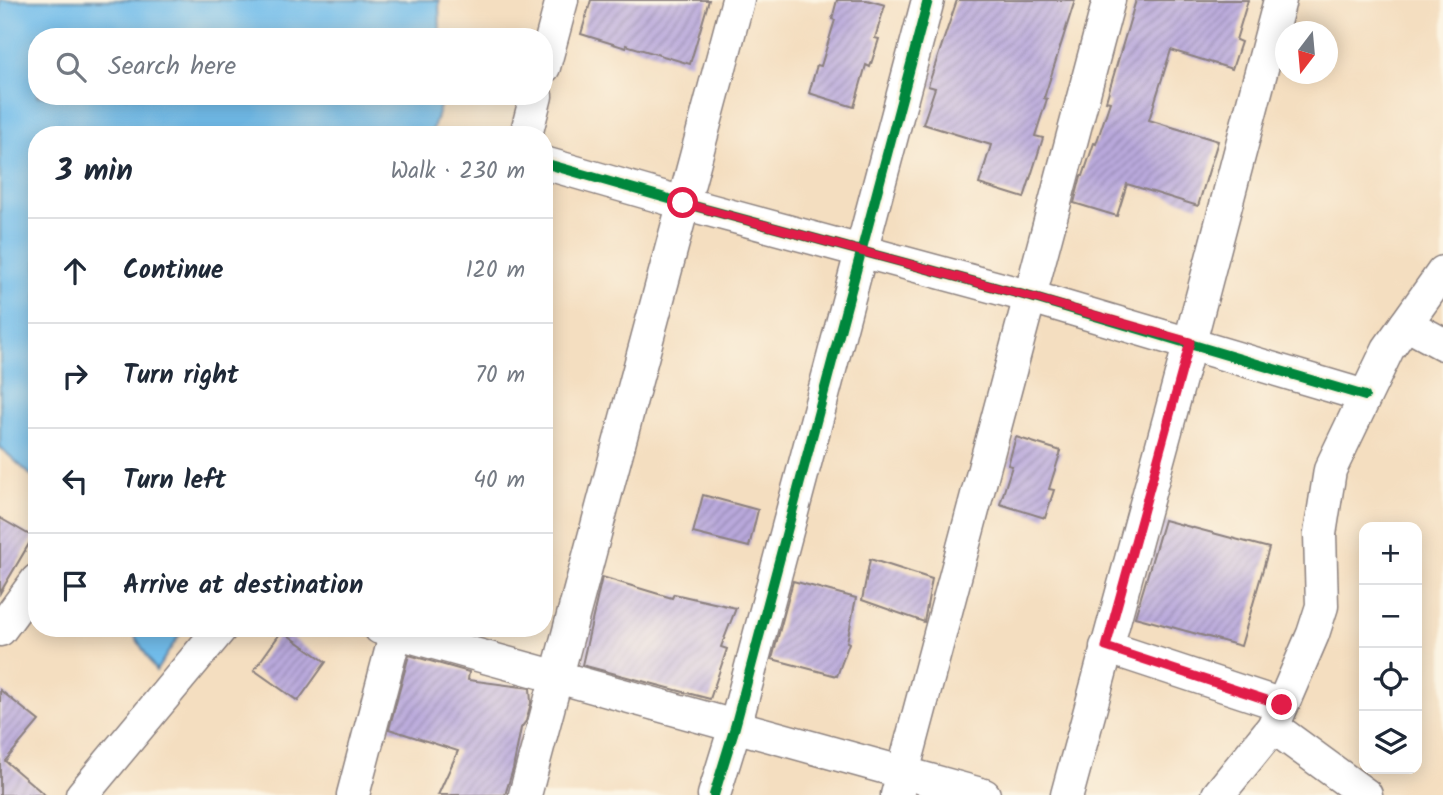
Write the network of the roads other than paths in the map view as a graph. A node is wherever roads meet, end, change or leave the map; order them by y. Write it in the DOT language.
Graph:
graph roads {
  1 [pos="562,0"];
  2 [pos="738,0"];
  3 [pos="928,0"];
  4 [pos="1109,0"];
  5 [pos="1280,0"];
  6 [pos="553,34"];
  7 [pos="534,105"];
  8 [pos="528,126"];
  9 [pos="553,166"];
  10 [pos="683,203"];
  11 [pos="860,250"];
  12 [pos="1443,272"];
  13 [pos="1031,297"];
  14 [pos="1406,324"];
  15 [pos="1190,342"];
  16 [pos="1443,344"];
  17 [pos="1365,396"];
  18 [pos="28,592"];
  19 [pos="0,630"];
  20 [pos="214,637"];
  21 [pos="389,637"];
  22 [pos="416,637"];
  23 [pos="1106,647"];
  24 [pos="556,677"];
  25 [pos="1278,716"];
  26 [pos="735,727"];
  27 [pos="900,784"];
  28 [pos="82,795"];
  29 [pos="353,795"];
  30 [pos="525,795"];
  31 [pos="714,795"];
  32 [pos="984,795"];
  33 [pos="1067,795"];
  34 [pos="1218,795"];
  35 [pos="1366,795"];
  1 -- 6 [label="street"];
  2 -- 10 [label="street"];
  3 -- 11 [label="street"];
  4 -- 13 [label="street"];
  5 -- 15 [label="street"];
  7 -- 8 [label="street"];
  9 -- 10 [label="street"];
  10 -- 11 [label="street"];
  10 -- 24 [label="street"];
  11 -- 13 [label="street"];
  11 -- 26 [label="street"];
  12 -- 14 [label="street"];
  13 -- 15 [label="street"];
  13 -- 27 [label="street"];
  14 -- 16 [label="street"];
  14 -- 17 [label="street"];
  15 -- 17 [label="street"];
  15 -- 23 [label="street"];
  17 -- 25 [label="street"];
  18 -- 19 [label="street"];
  20 -- 28 [label="street"];
  21 -- 29 [label="street"];
  22 -- 24 [label="street"];
  23 -- 25 [label="street"];
  23 -- 33 [label="street"];
  24 -- 26 [label="street"];
  24 -- 30 [label="street"];
  25 -- 34 [label="street"];
  25 -- 35 [label="street"];
  26 -- 27 [label="street"];
  26 -- 31 [label="street"];
  27 -- 32 [label="street"];
}
